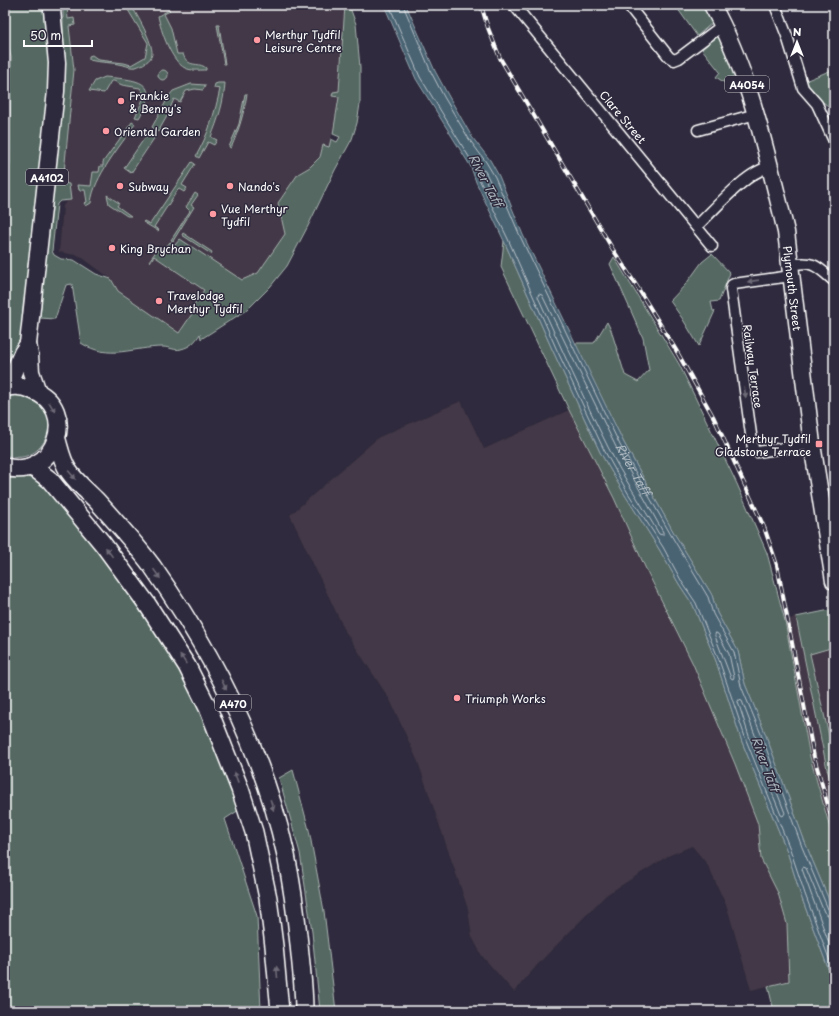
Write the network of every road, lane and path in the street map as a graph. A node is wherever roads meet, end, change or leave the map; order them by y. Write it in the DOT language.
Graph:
graph roads {
  1 [pos="514,5"];
  2 [pos="628,5"];
  3 [pos="712,5"];
  4 [pos="775,5"];
  5 [pos="52,7"];
  6 [pos="723,25"];
  7 [pos="756,114"];
  8 [pos="698,130"];
  9 [pos="834,142"];
  10 [pos="770,167"];
  11 [pos="697,226"];
  12 [pos="712,246"];
  13 [pos="791,271"];
  14 [pos="834,280"];
  15 [pos="28,344"];
  16 [pos="6,387"];
  17 [pos="38,392"];
  18 [pos="57,440"];
  19 [pos="812,444"];
  20 [pos="5,467"];
  21 [pos="30,467"];
  22 [pos="829,518"];
  23 [pos="834,581"];
  24 [pos="280,1011"];
  25 [pos="304,1011"];
  1 -- 11 [label="street, Clare Street"];
  2 -- 6 [label="street"];
  3 -- 6 [label="main road, Plymouth Street / A4054"];
  4 -- 9 [label="street"];
  5 -- 15 [label="main road, A4102"];
  6 -- 7 [label="main road, Plymouth Street / A4054"];
  7 -- 8 [label="street"];
  7 -- 10 [label="main road, Plymouth Street / A4054"];
  10 -- 11 [label="street"];
  10 -- 13 [label="main road, Plymouth Street / A4054"];
  11 -- 12 [label="street, Clare Street"];
  13 -- 14 [label="street"];
  13 -- 19 [label="main road, Plymouth Street / A4054"];
  13 -- 19 [label="street, Railway Terrace, one-way"];
  15 -- 16 [label="main road, A4102"];
  15 -- 17 [label="main road, A4102"];
  16 -- 17 [label="highway"];
  17 -- 18 [label="highway, one-way"];
  18 -- 21 [label="highway"];
  18 -- 25 [label="highway, A470, one-way"];
  19 -- 22 [label="main road, Plymouth Street / A4054"];
  20 -- 21 [label="highway"];
  24 -- 21 [label="highway, A470, one-way"];
  22 -- 23 [label="main road, Plymouth Street / A4054"];
}
